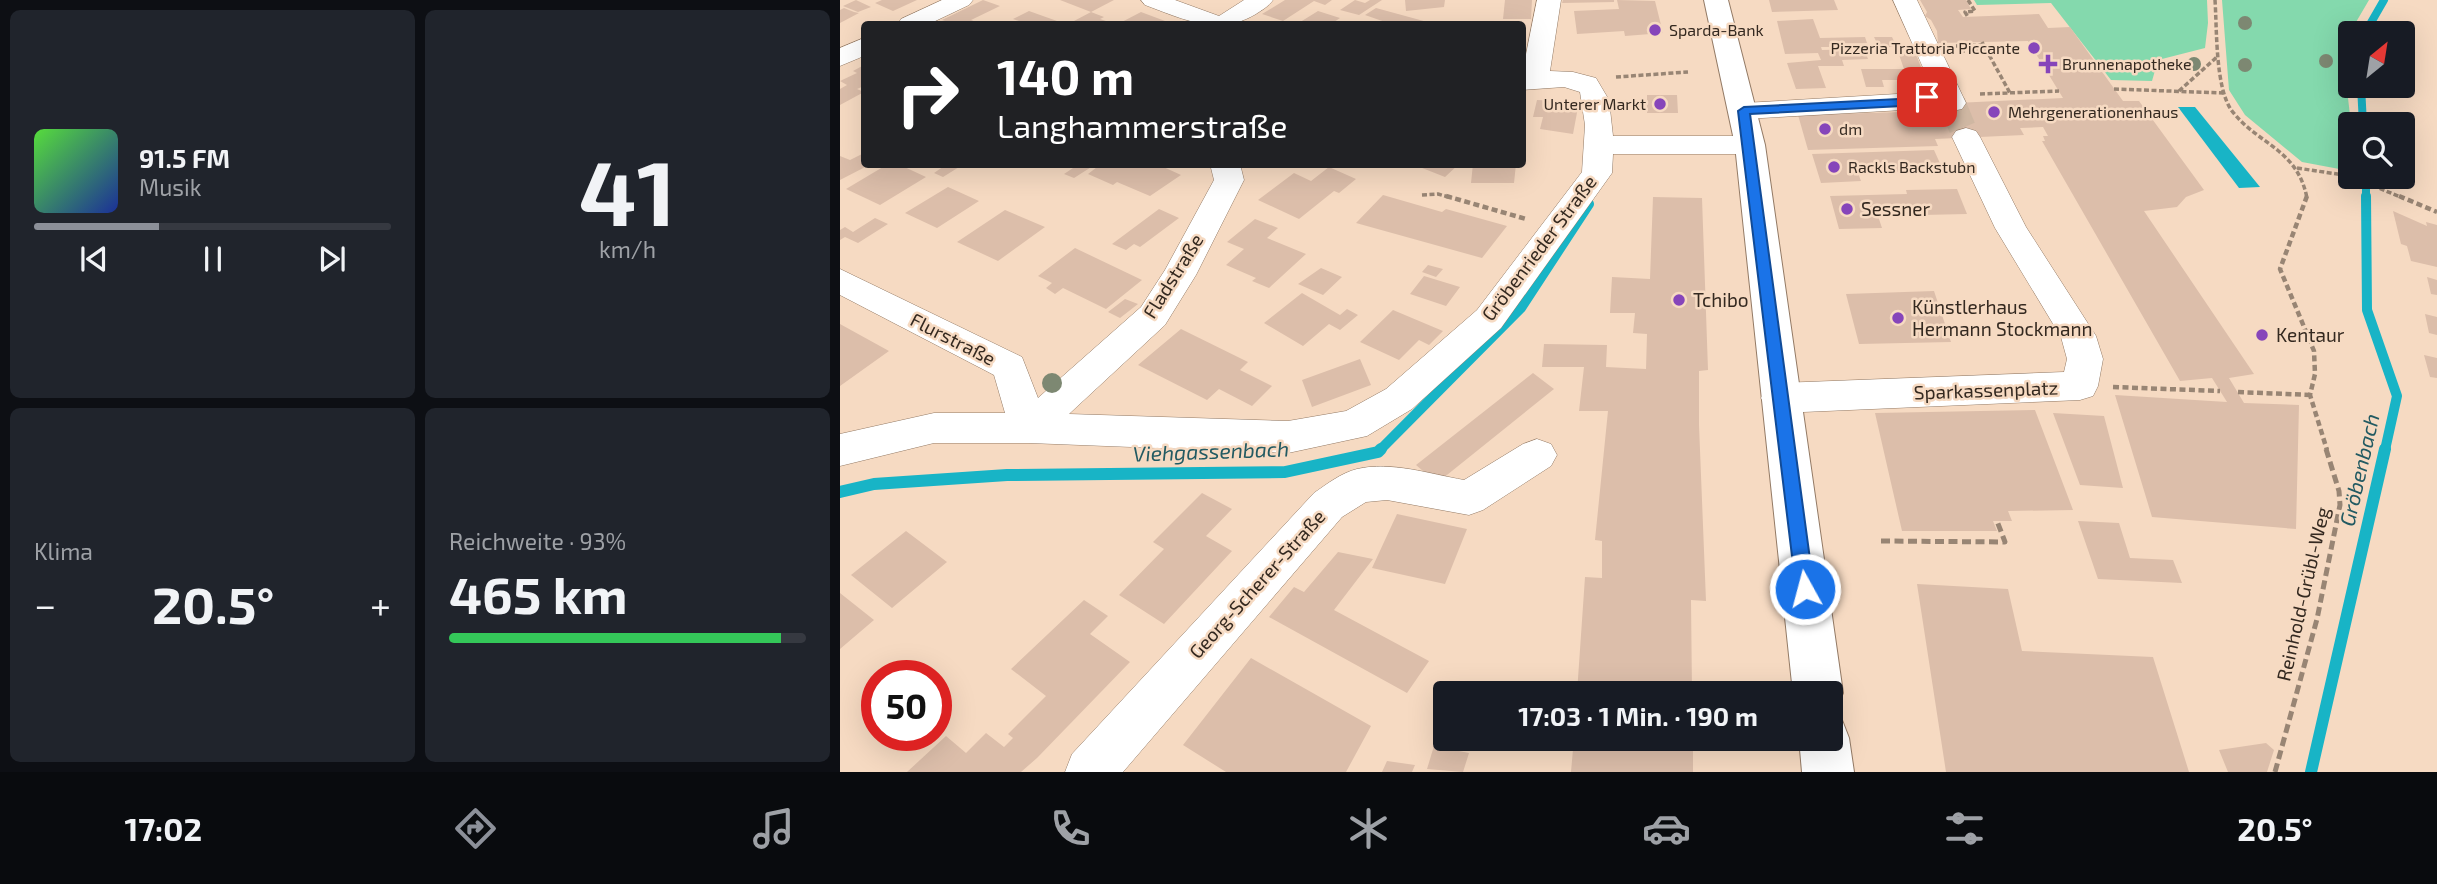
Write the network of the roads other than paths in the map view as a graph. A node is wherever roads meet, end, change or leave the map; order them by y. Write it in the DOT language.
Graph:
graph roads {
  1 [pos="961,0"];
  2 [pos="1153,0"];
  3 [pos="1261,0"];
  4 [pos="1549,0"];
  5 [pos="1716,0"];
  6 [pos="1905,0"];
  7 [pos="917,21"];
  8 [pos="1212,21"];
  9 [pos="1226,21"];
  10 [pos="861,48"];
  11 [pos="840,58"];
  12 [pos="1529,81"];
  13 [pos="1747,128"];
  14 [pos="1966,137"];
  15 [pos="1599,145"];
  16 [pos="1226,168"];
  17 [pos="840,281"];
  18 [pos="1780,398"];
  19 [pos="1029,428"];
  20 [pos="840,450"];
  21 [pos="1537,455"];
  22 [pos="1816,681"];
  23 [pos="1826,751"];
  24 [pos="1090,772"];
  25 [pos="1828,772"];
  1 -- 7 [label="street"];
  2 -- 8 [label="street"];
  3 -- 9 [label="street"];
  4 -- 12 [label="street"];
  5 -- 13 [label="main road"];
  6 -- 13 [label="street"];
  10 -- 11 [label="street"];
  12 -- 15 [label="street, Gröbenrieder Straße"];
  13 -- 15 [label="street"];
  13 -- 18 [label="main road"];
  14 -- 18 [label="street, Sparkassenplatz"];
  15 -- 19 [label="street, Gröbenrieder Straße"];
  16 -- 19 [label="street, Fladstraße"];
  17 -- 19 [label="street, Flurstraße"];
  18 -- 22 [label="main road"];
  19 -- 20 [label="street, Gröbenrieder Straße"];
  21 -- 24 [label="street, Georg-Scherer-Straße"];
  23 -- 25 [label="main road"];
}
